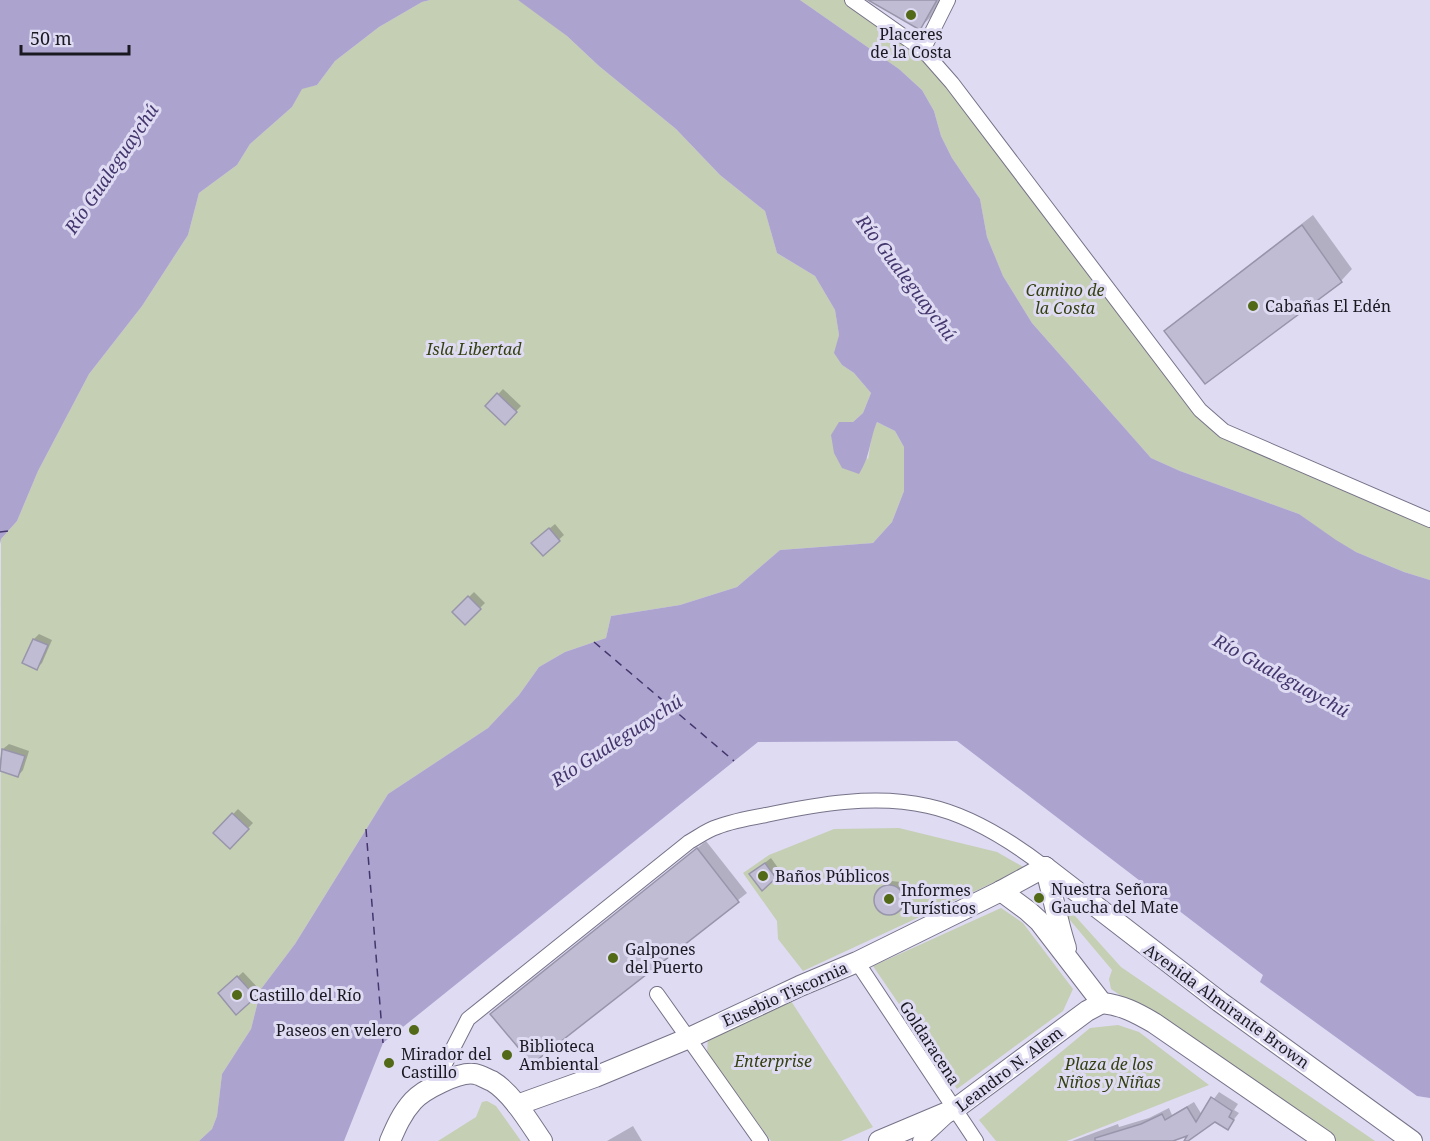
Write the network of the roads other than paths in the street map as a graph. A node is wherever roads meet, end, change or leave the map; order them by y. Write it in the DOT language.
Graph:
graph roads {
  1 [pos="852,0"];
  2 [pos="948,0"];
  3 [pos="923,50"];
  4 [pos="1430,520"];
  5 [pos="1044,867"];
  6 [pos="1001,891"];
  7 [pos="1070,960"];
  8 [pos="857,962"];
  9 [pos="657,994"];
  10 [pos="1102,1003"];
  11 [pos="689,1038"];
  12 [pos="433,1087"];
  13 [pos="517,1105"];
  14 [pos="955,1109"];
  15 [pos="390,1141"];
  16 [pos="542,1141"];
  17 [pos="761,1141"];
  18 [pos="879,1141"];
  19 [pos="920,1141"];
  20 [pos="976,1141"];
  21 [pos="1325,1141"];
  22 [pos="1412,1141"];
  1 -- 3 [label="street"];
  2 -- 3 [label="street"];
  3 -- 4 [label="street"];
  5 -- 6 [label="main road, Eusebio Tiscornia"];
  5 -- 7 [label="main road"];
  5 -- 12 [label="street"];
  5 -- 22 [label="main road, Avenida Almirante Brown"];
  6 -- 7 [label="main road"];
  6 -- 8 [label="main road, Eusebio Tiscornia"];
  7 -- 10 [label="main road"];
  8 -- 11 [label="main road, Eusebio Tiscornia"];
  8 -- 14 [label="street, Goldaracena"];
  9 -- 11 [label="street"];
  10 -- 14 [label="main road, Leandro N. Alem"];
  10 -- 21 [label="main road"];
  11 -- 13 [label="main road, Eusebio Tiscornia"];
  11 -- 17 [label="street"];
  12 -- 13 [label="main road"];
  12 -- 15 [label="main road"];
  13 -- 16 [label="main road"];
  14 -- 18 [label="main road"];
  14 -- 19 [label="street, Leandro N. Alem"];
  14 -- 20 [label="street, Goldaracena"];
}
